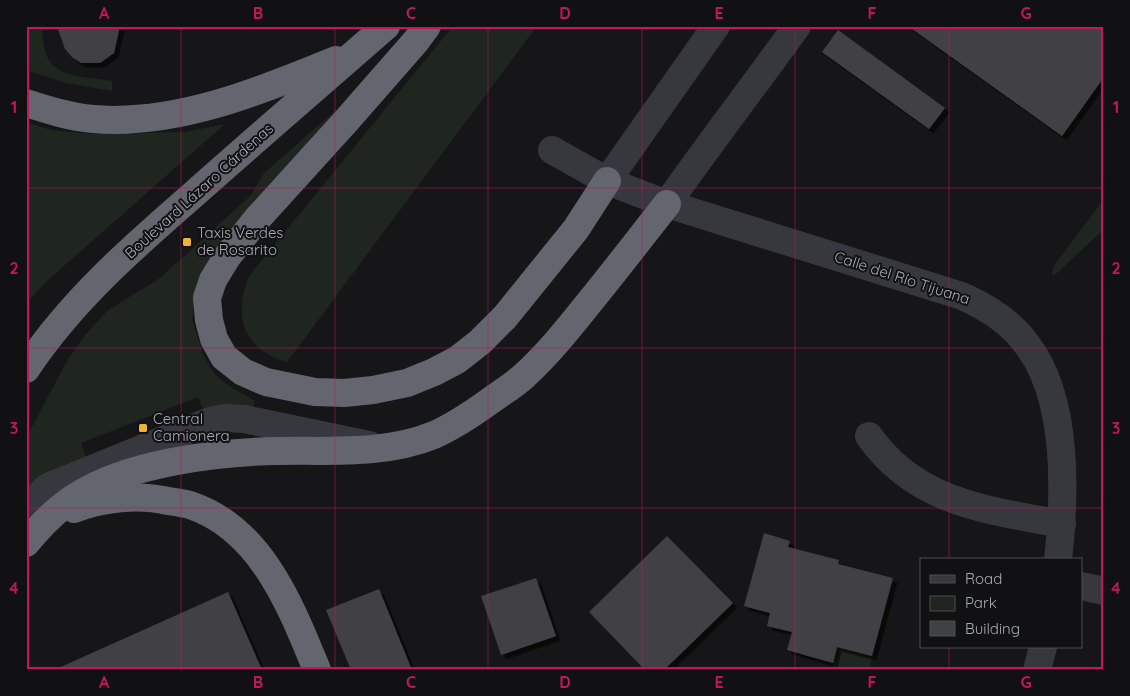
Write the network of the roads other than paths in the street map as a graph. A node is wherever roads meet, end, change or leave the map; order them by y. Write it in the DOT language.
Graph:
graph roads {
  1 [pos="386,26"];
  2 [pos="427,26"];
  3 [pos="716,26"];
  4 [pos="797,26"];
  5 [pos="357,51"];
  6 [pos="26,103"];
  7 [pos="552,150"];
  8 [pos="607,180"];
  9 [pos="667,204"];
  10 [pos="26,369"];
  11 [pos="869,436"];
  12 [pos="382,448"];
  13 [pos="1062,524"];
  14 [pos="30,529"];
  15 [pos="1058,558"];
  16 [pos="1082,586"];
  17 [pos="1104,591"];
  18 [pos="1043,648"];
  19 [pos="316,670"];
  20 [pos="1037,670"];
  1 -- 5 [label="highway, Boulevard Lázaro Cárdenas"];
  2 -- 8 [label="highway"];
  3 -- 8 [label="street"];
  4 -- 9 [label="street"];
  5 -- 6 [label="highway"];
  5 -- 10 [label="highway, Boulevard Lázaro Cárdenas"];
  7 -- 8 [label="street"];
  8 -- 9 [label="street"];
  9 -- 12 [label="highway"];
  9 -- 13 [label="street, Calle del Río Tijuana"];
  11 -- 13 [label="street"];
  12 -- 14 [label="highway"];
  12 -- 14 [label="street"];
  13 -- 15 [label="street, Calle del Río Tijuana"];
  14 -- 19 [label="highway"];
  16 -- 17 [label="street"];
  18 -- 20 [label="street"];
}
